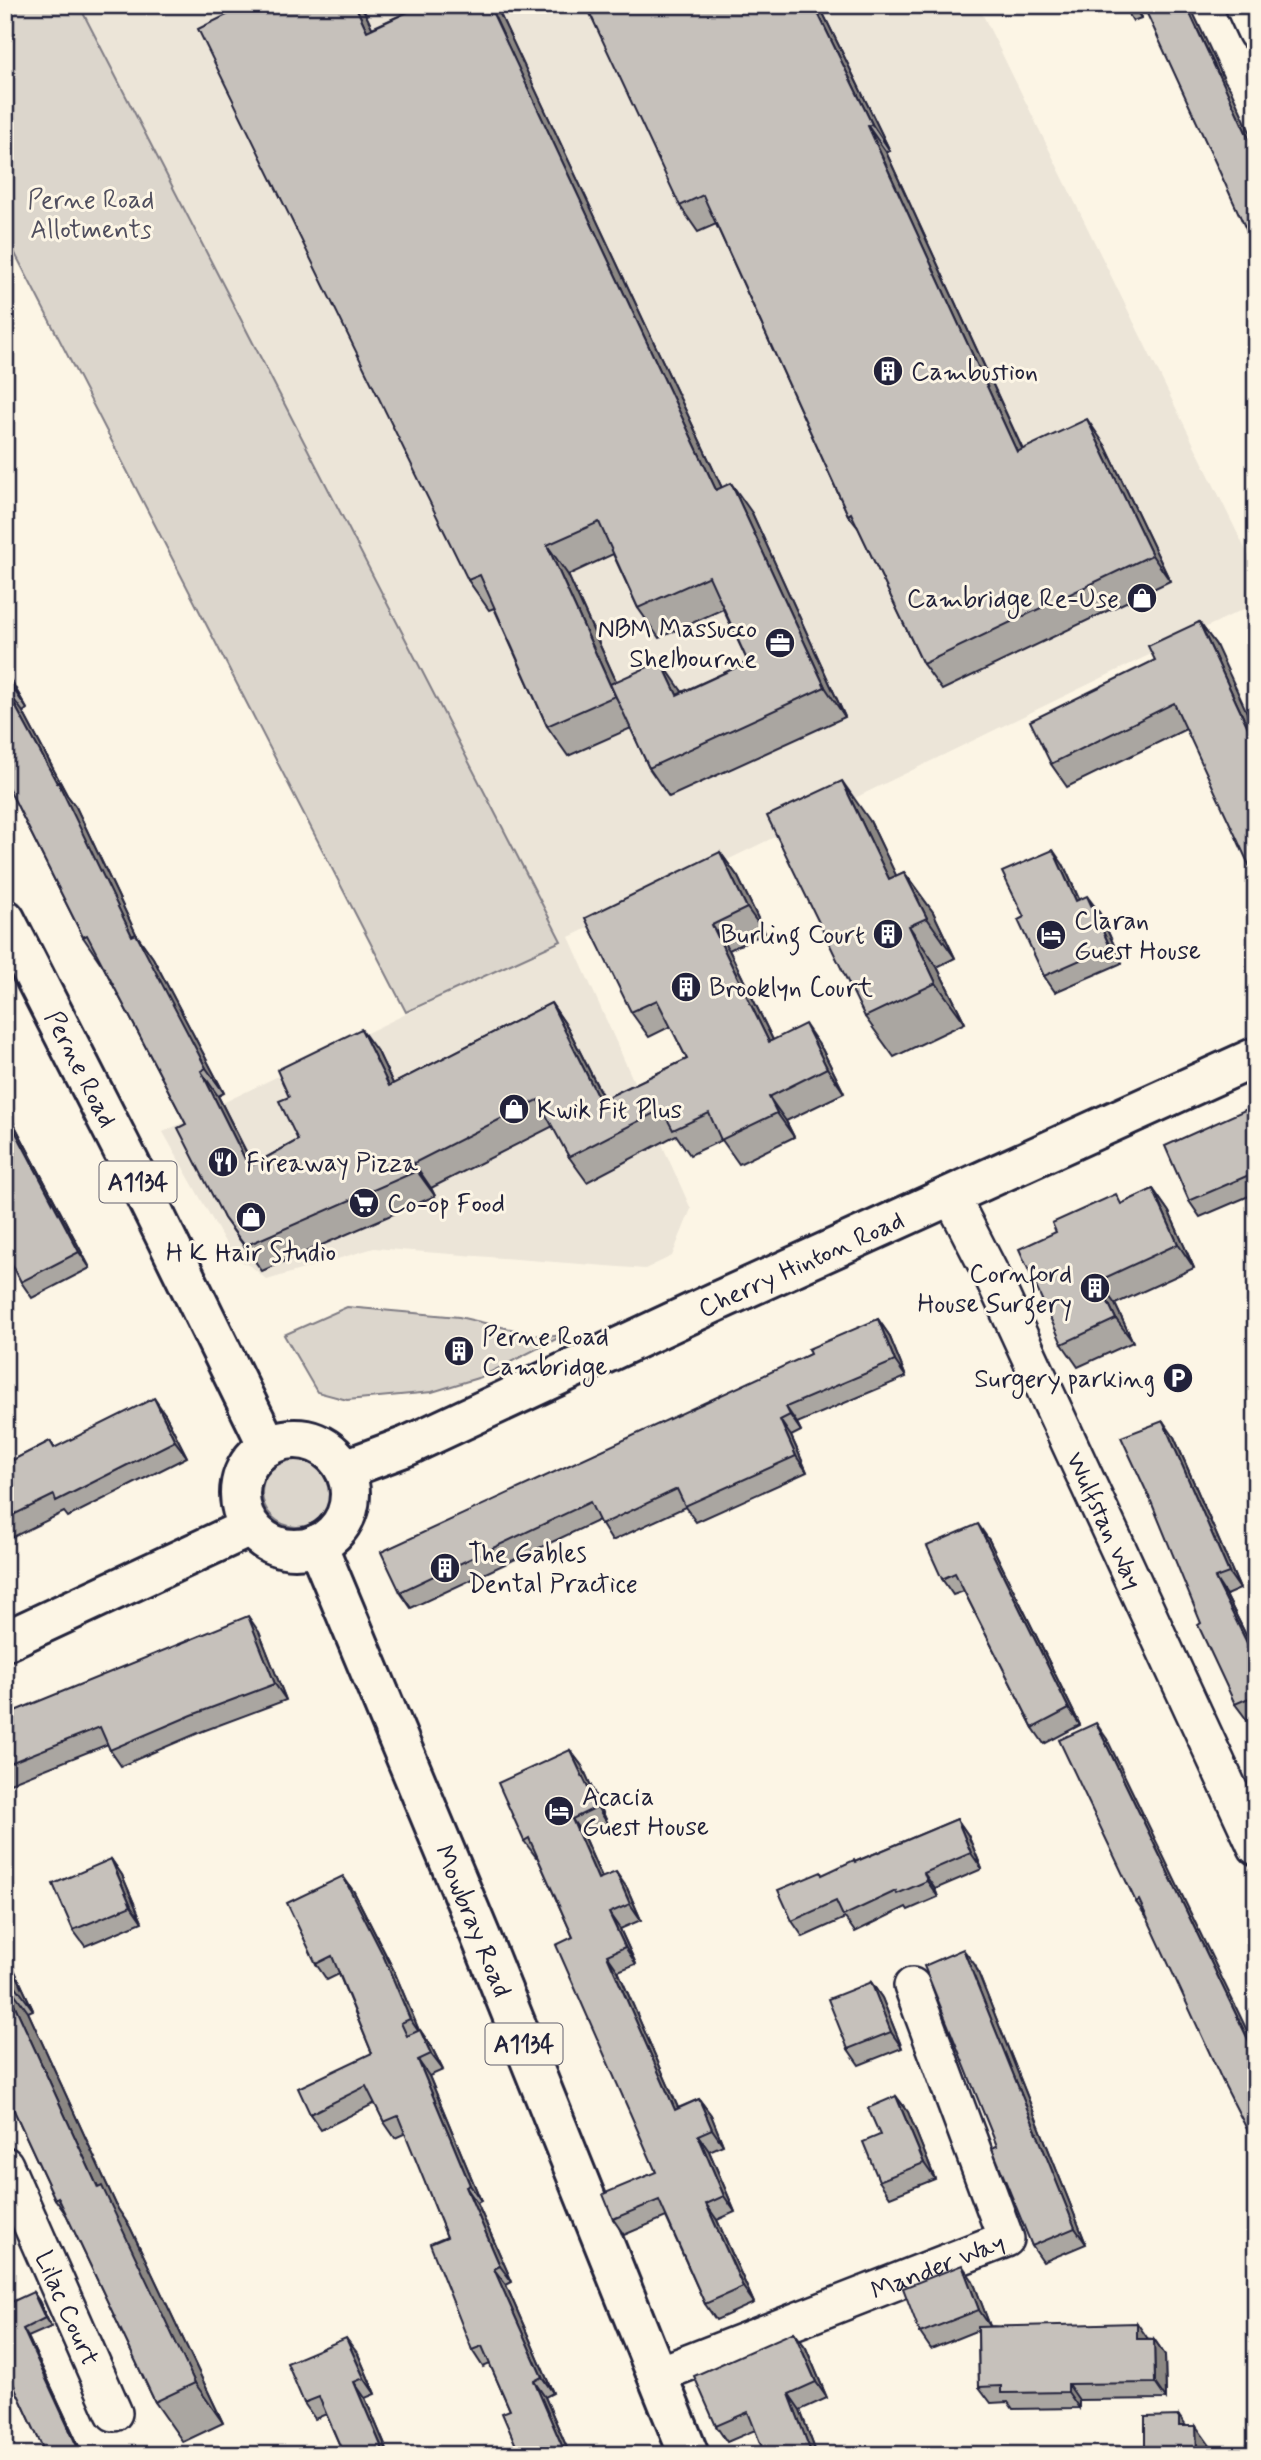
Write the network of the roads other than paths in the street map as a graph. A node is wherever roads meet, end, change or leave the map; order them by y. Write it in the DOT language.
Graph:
graph roads {
  1 [pos="1243,5"];
  2 [pos="1256,33"];
  3 [pos="5,919"];
  4 [pos="1256,1056"];
  5 [pos="951,1196"];
  6 [pos="268,1446"];
  7 [pos="345,1469"];
  8 [pos="250,1527"];
  9 [pos="317,1544"];
  10 [pos="5,1641"];
  11 [pos="1256,1847"];
  12 [pos="912,1986"];
  13 [pos="5,2165"];
  14 [pos="657,2375"];
  15 [pos="114,2413"];
  16 [pos="689,2455"];
  1 -- 2 [label="street"];
  3 -- 6 [label="main road, Perne Road / A1134"];
  4 -- 5 [label="main road, Cherry Hinton Road"];
  5 -- 7 [label="main road, Cherry Hinton Road"];
  5 -- 11 [label="street, Wulfstan Way"];
  6 -- 7 [label="main road"];
  6 -- 8 [label="main road"];
  7 -- 9 [label="main road"];
  8 -- 9 [label="main road"];
  8 -- 10 [label="main road"];
  9 -- 14 [label="main road, Mowbray Road / A1134"];
  12 -- 14 [label="street, Mander Way"];
  13 -- 15 [label="street, Lilac Court"];
  14 -- 16 [label="main road, Mowbray Road / A1134"];
}
